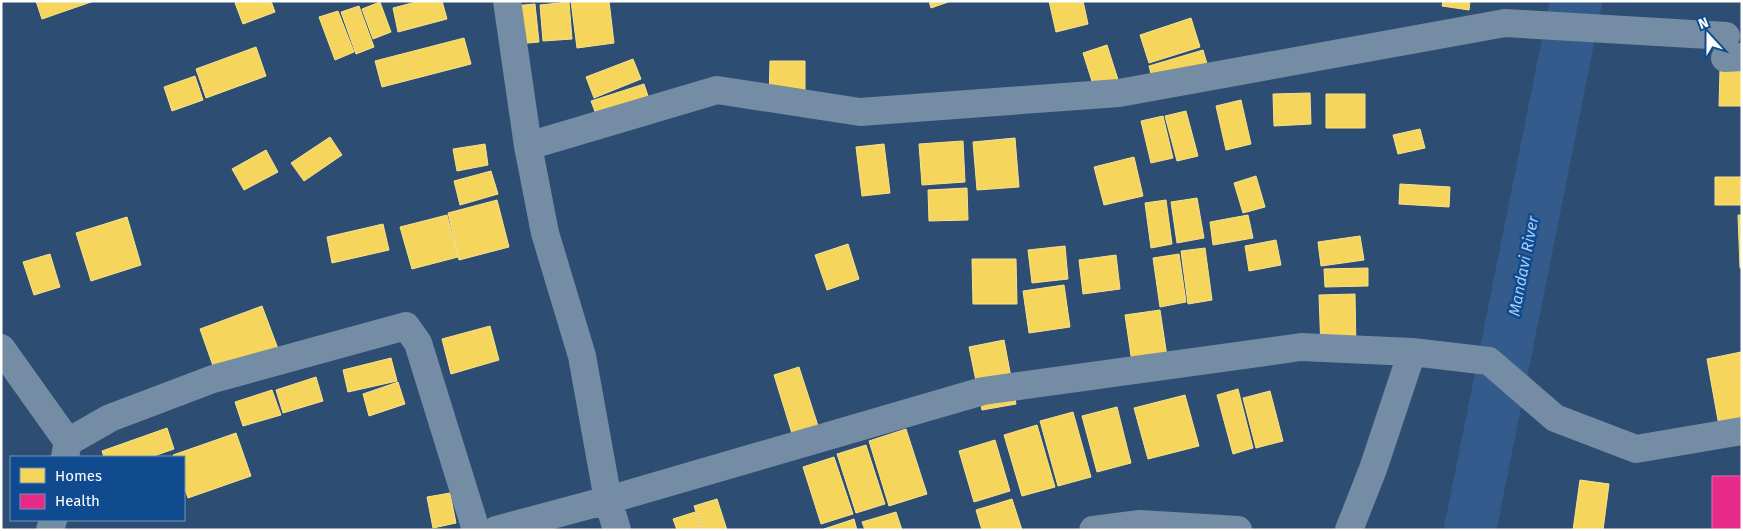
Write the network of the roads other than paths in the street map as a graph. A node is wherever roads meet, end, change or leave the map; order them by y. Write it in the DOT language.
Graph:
graph roads {
  1 [pos="507,1"];
  2 [pos="1731,50"];
  3 [pos="528,146"];
  4 [pos="1,348"];
  5 [pos="1412,352"];
  6 [pos="1742,431"];
  7 [pos="66,450"];
  8 [pos="608,500"];
  9 [pos="476,530"];
  10 [pos="496,530"];
  11 [pos="617,530"];
  12 [pos="1094,530"];
  13 [pos="1238,530"];
  14 [pos="1349,530"];
  1 -- 3 [label="street"];
  2 -- 3 [label="street"];
  3 -- 8 [label="street"];
  4 -- 7 [label="street"];
  5 -- 6 [label="street"];
  5 -- 8 [label="street"];
  5 -- 14 [label="street"];
  7 -- 9 [label="street"];
  8 -- 10 [label="street"];
  8 -- 11 [label="street"];
  12 -- 13 [label="street"];
}
